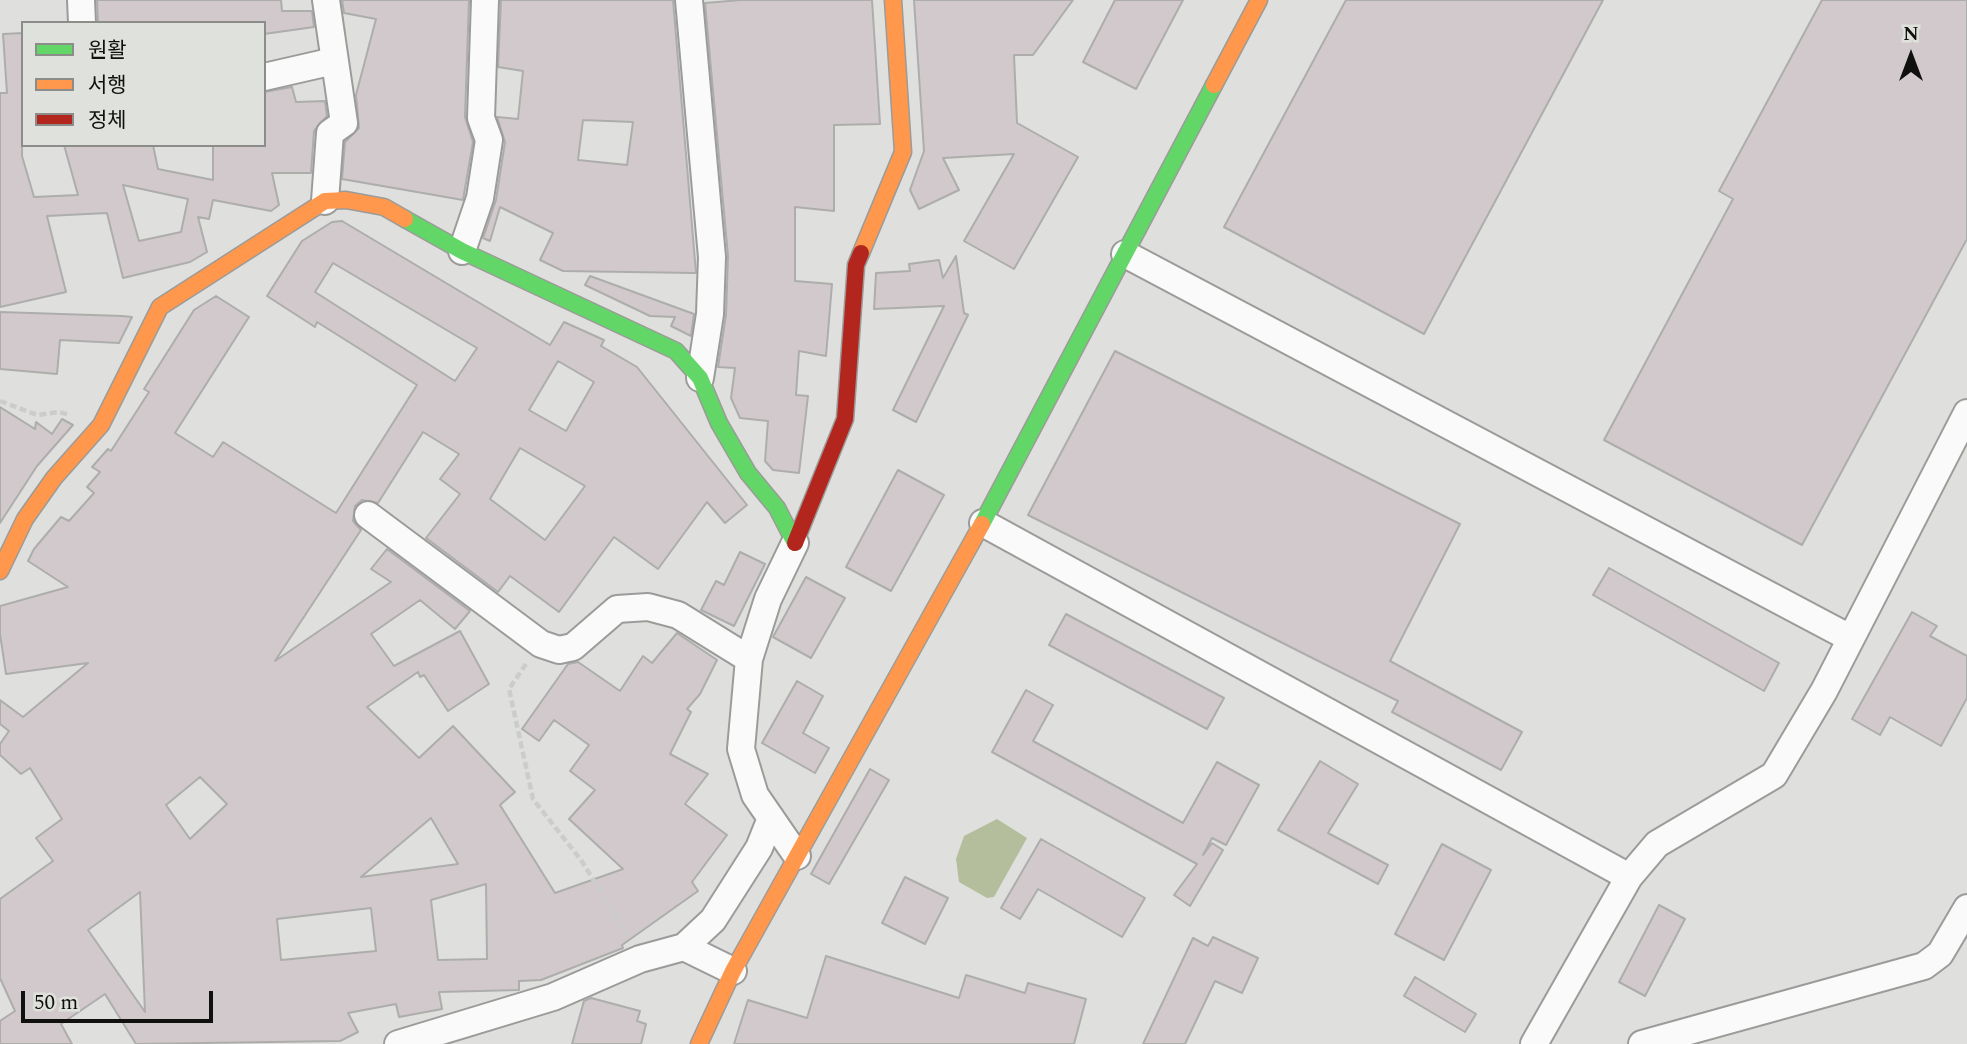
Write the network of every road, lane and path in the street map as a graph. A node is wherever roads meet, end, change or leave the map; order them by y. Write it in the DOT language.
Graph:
graph roads {
  1 [pos="81,0"];
  2 [pos="326,0"];
  3 [pos="485,0"];
  4 [pos="689,0"];
  5 [pos="893,0"];
  6 [pos="1259,0"];
  7 [pos="82,21"];
  8 [pos="334,61"];
  9 [pos="266,77"];
  10 [pos="325,201"];
  11 [pos="462,251"];
  12 [pos="1125,254"];
  13 [pos="700,378"];
  14 [pos="0,401"];
  15 [pos="1967,413"];
  16 [pos="101,425"];
  17 [pos="368,516"];
  18 [pos="983,523"];
  19 [pos="795,543"];
  20 [pos="0,571"];
  21 [pos="1850,638"];
  22 [pos="541,644"];
  23 [pos="749,659"];
  24 [pos="771,818"];
  25 [pos="797,856"];
  26 [pos="1629,877"];
  27 [pos="1967,908"];
  28 [pos="684,947"];
  29 [pos="640,959"];
  30 [pos="733,971"];
  31 [pos="398,1044"];
  32 [pos="699,1044"];
  33 [pos="1534,1044"];
  34 [pos="1642,1044"];
  1 -- 7 [label="street"];
  2 -- 8 [label="street"];
  3 -- 11 [label="street"];
  4 -- 13 [label="street"];
  5 -- 19 [label="street"];
  6 -- 12 [label="street"];
  8 -- 9 [label="street"];
  8 -- 10 [label="street"];
  10 -- 11 [label="street"];
  10 -- 16 [label="street"];
  11 -- 13 [label="street"];
  12 -- 18 [label="street"];
  12 -- 21 [label="street"];
  13 -- 19 [label="street"];
  14 -- 16 [label="path"];
  15 -- 21 [label="street"];
  16 -- 20 [label="street"];
  17 -- 22 [label="street"];
  18 -- 25 [label="street"];
  18 -- 26 [label="street"];
  19 -- 23 [label="street"];
  21 -- 26 [label="street"];
  22 -- 23 [label="street"];
  22 -- 29 [label="path"];
  23 -- 24 [label="street"];
  24 -- 25 [label="street"];
  24 -- 28 [label="street"];
  25 -- 30 [label="street"];
  26 -- 33 [label="street"];
  27 -- 34 [label="street"];
  28 -- 29 [label="street"];
  28 -- 30 [label="street"];
  29 -- 31 [label="street"];
  30 -- 32 [label="street"];
}
